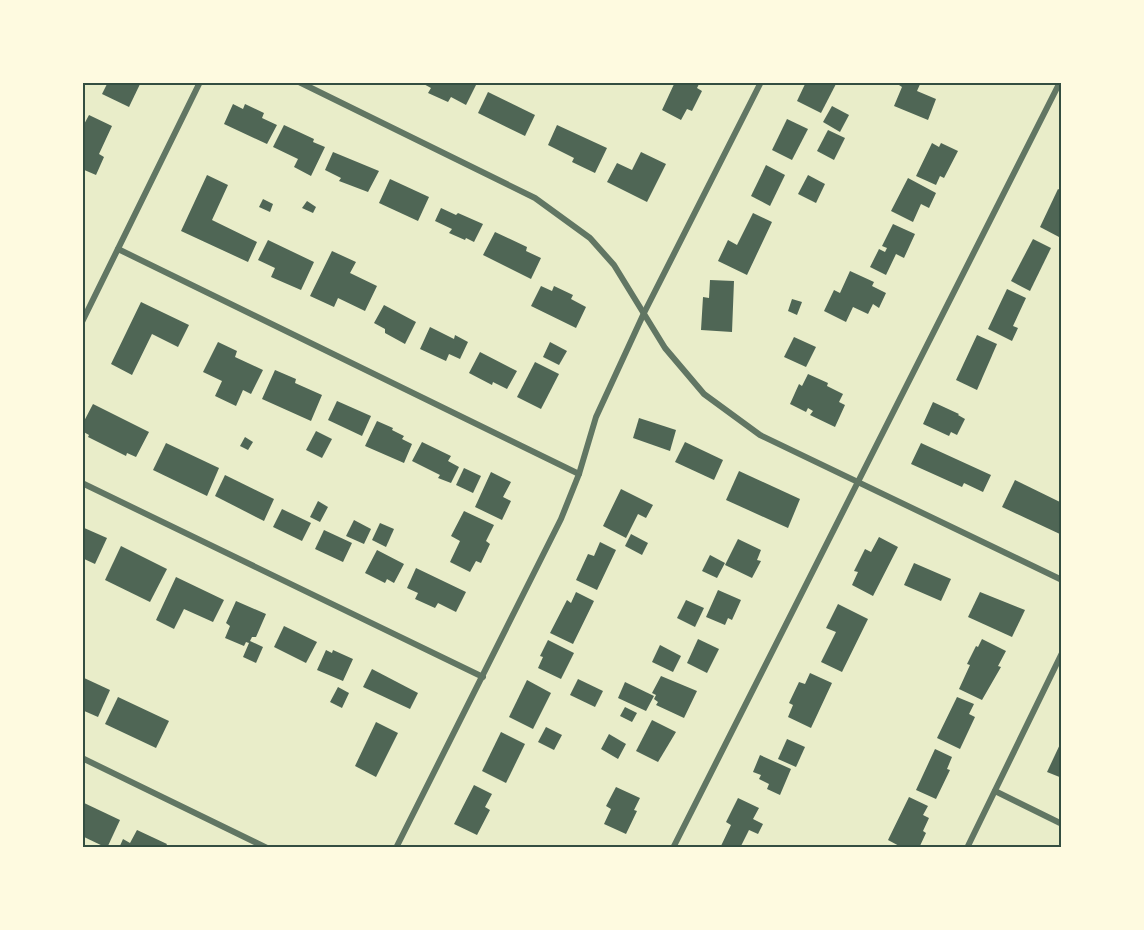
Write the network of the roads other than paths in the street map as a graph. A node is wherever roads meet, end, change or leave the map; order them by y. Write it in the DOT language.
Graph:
graph roads {
  1 [pos="200,82"];
  2 [pos="299,82"];
  3 [pos="761,82"];
  4 [pos="1060,82"];
  5 [pos="118,249"];
  6 [pos="644,314"];
  7 [pos="82,322"];
  8 [pos="579,474"];
  9 [pos="82,483"];
  10 [pos="857,483"];
  11 [pos="1062,580"];
  12 [pos="1062,653"];
  13 [pos="483,677"];
  14 [pos="82,758"];
  15 [pos="995,791"];
  16 [pos="1062,824"];
  17 [pos="267,848"];
  18 [pos="396,848"];
  19 [pos="673,848"];
  20 [pos="967,848"];
  1 -- 5 [label="street"];
  2 -- 6 [label="street"];
  3 -- 6 [label="street"];
  4 -- 10 [label="street"];
  5 -- 7 [label="street"];
  5 -- 8 [label="street"];
  6 -- 8 [label="street"];
  6 -- 10 [label="street"];
  8 -- 13 [label="street"];
  9 -- 13 [label="street"];
  10 -- 11 [label="street"];
  10 -- 19 [label="street"];
  12 -- 15 [label="street"];
  13 -- 18 [label="street"];
  14 -- 17 [label="street"];
  15 -- 16 [label="street"];
  15 -- 20 [label="street"];
}
